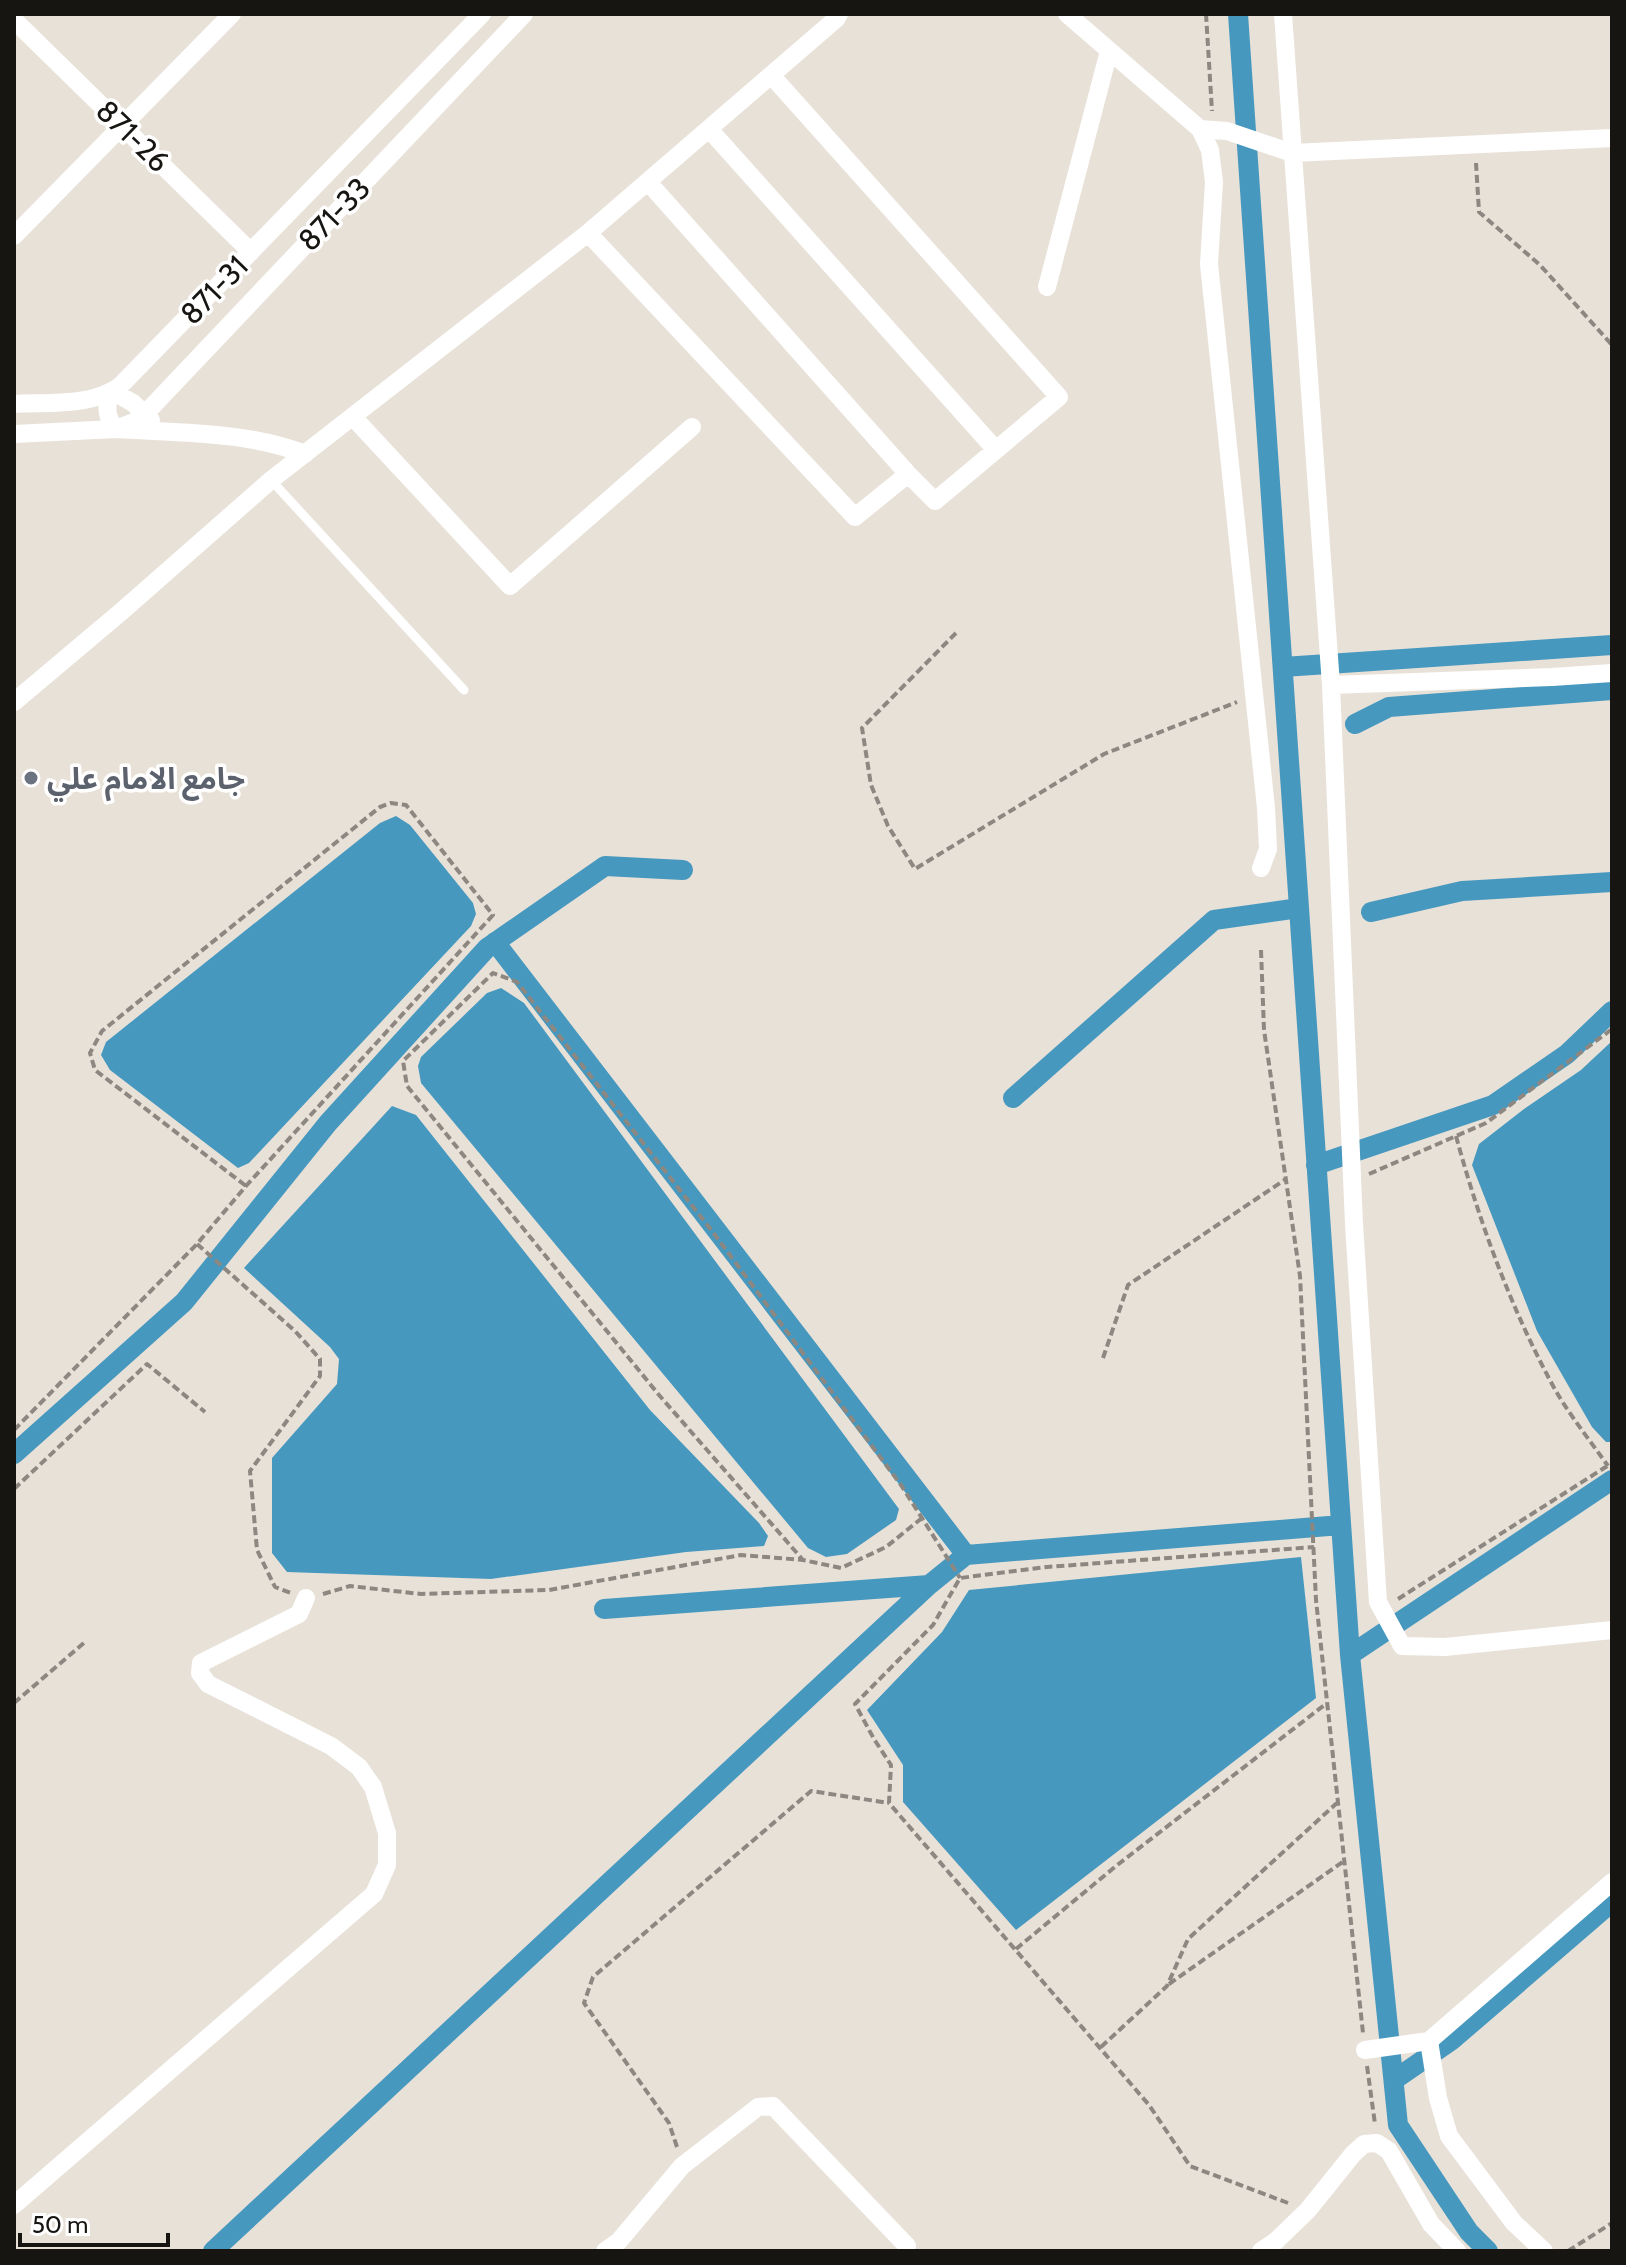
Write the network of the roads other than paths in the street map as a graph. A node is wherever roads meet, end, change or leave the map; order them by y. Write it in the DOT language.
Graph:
graph roads {
  1 [pos="232,14"];
  2 [pos="482,14"];
  3 [pos="524,14"];
  4 [pos="839,14"];
  5 [pos="1067,14"];
  6 [pos="1283,14"];
  7 [pos="14,20"];
  8 [pos="1109,51"];
  9 [pos="771,75"];
  10 [pos="122,126"];
  11 [pos="709,129"];
  12 [pos="1207,130"];
  13 [pos="1612,138"];
  14 [pos="1292,153"];
  15 [pos="648,182"];
  16 [pos="588,233"];
  17 [pos="14,236"];
  18 [pos="251,252"];
  19 [pos="1047,287"];
  20 [pos="112,391"];
  21 [pos="14,404"];
  22 [pos="144,415"];
  23 [pos="353,417"];
  24 [pos="692,427"];
  25 [pos="116,429"];
  26 [pos="14,434"];
  27 [pos="243,438"];
  28 [pos="996,450"];
  29 [pos="305,454"];
  30 [pos="908,474"];
  31 [pos="271,480"];
  32 [pos="1612,673"];
  33 [pos="1331,685"];
  34 [pos="464,690"];
  35 [pos="14,702"];
  36 [pos="1261,868"];
  37 [pos="306,1598"];
  38 [pos="1612,1630"];
  39 [pos="1612,1882"];
  40 [pos="1429,2041"];
  41 [pos="1365,2050"];
  42 [pos="14,2205"];
  43 [pos="1273,2248"];
  44 [pos="904,2249"];
  45 [pos="605,2251"];
  46 [pos="1457,2251"];
  47 [pos="1544,2251"];
  1 -- 10 [label="street"];
  2 -- 18 [label="street, 871-31"];
  3 -- 22 [label="street, 871-33"];
  4 -- 9 [label="street"];
  5 -- 8 [label="street"];
  6 -- 14 [label="street"];
  7 -- 10 [label="street, 871-26"];
  8 -- 12 [label="street"];
  8 -- 19 [label="street"];
  9 -- 11 [label="street"];
  9 -- 28 [label="street"];
  10 -- 17 [label="street"];
  10 -- 18 [label="street, 871-26"];
  11 -- 15 [label="street"];
  11 -- 28 [label="street"];
  12 -- 14 [label="street"];
  12 -- 36 [label="street"];
  13 -- 14 [label="street"];
  14 -- 33 [label="street"];
  15 -- 16 [label="street"];
  15 -- 30 [label="street"];
  16 -- 23 [label="street"];
  16 -- 30 [label="street"];
  18 -- 20 [label="street, 871-31"];
  20 -- 21 [label="street"];
  20 -- 22 [label="street"];
  20 -- 25 [label="street"];
  22 -- 25 [label="street, 871-33"];
  22 -- 27 [label="street"];
  23 -- 24 [label="street"];
  23 -- 29 [label="street"];
  25 -- 26 [label="street"];
  25 -- 27 [label="street"];
  27 -- 29 [label="street"];
  28 -- 30 [label="street"];
  29 -- 31 [label="street"];
  31 -- 34 [label="lane"];
  31 -- 35 [label="street"];
  32 -- 33 [label="street"];
  33 -- 38 [label="street"];
  37 -- 42 [label="street"];
  39 -- 40 [label="street"];
  40 -- 41 [label="street"];
  40 -- 47 [label="street"];
  43 -- 46 [label="street"];
  44 -- 45 [label="street"];
}
